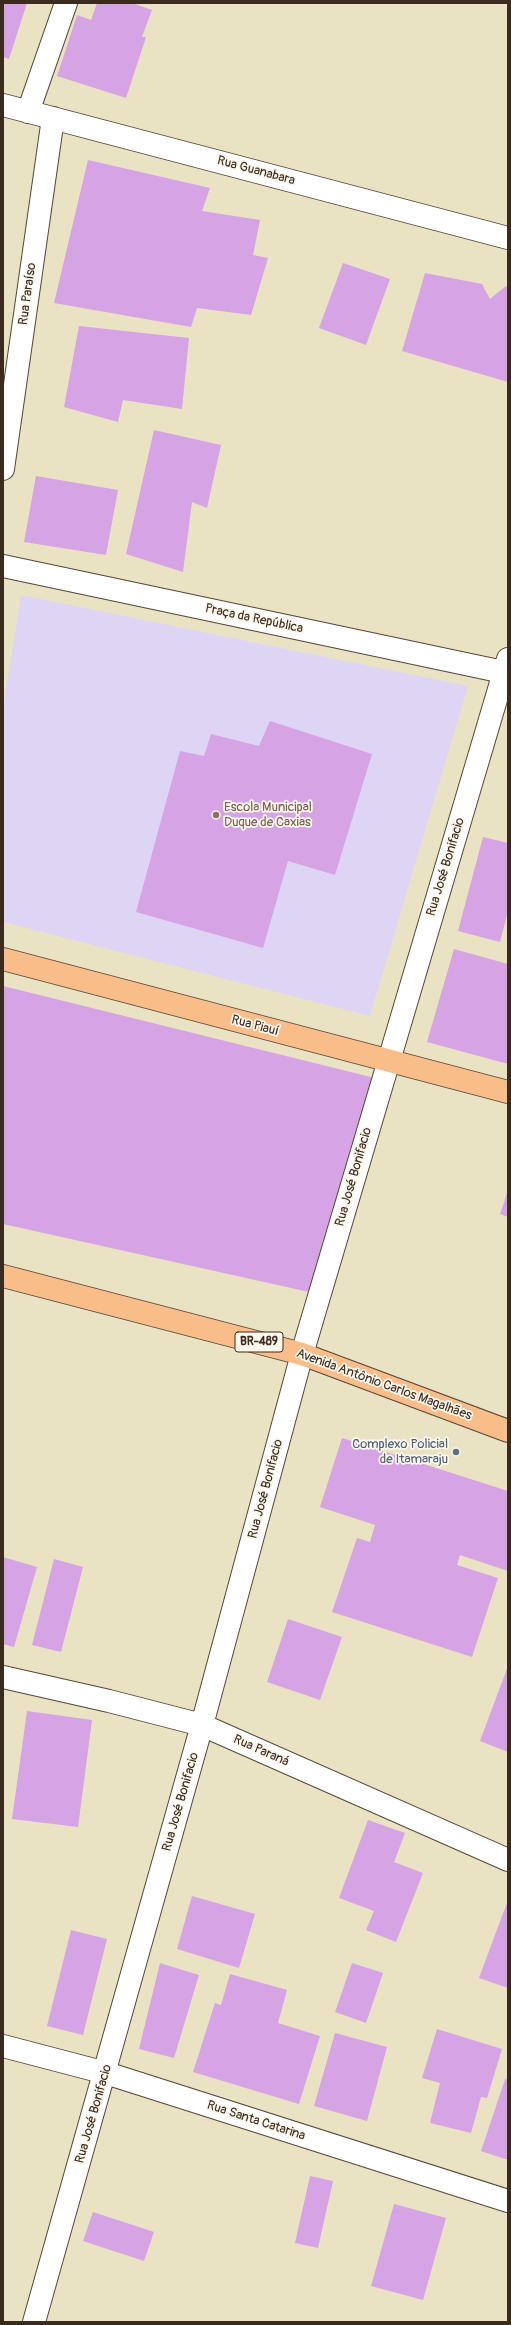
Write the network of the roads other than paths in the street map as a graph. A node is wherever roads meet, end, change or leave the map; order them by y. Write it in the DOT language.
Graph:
graph roads {
  1 [pos="66,3"];
  2 [pos="3,105"];
  3 [pos="28,112"];
  4 [pos="53,118"];
  5 [pos="508,238"];
  6 [pos="3,469"];
  7 [pos="3,566"];
  8 [pos="507,668"];
  9 [pos="3,959"];
  10 [pos="389,1061"];
  11 [pos="508,1092"];
  12 [pos="3,1276"];
  13 [pos="302,1354"];
  14 [pos="508,1431"];
  15 [pos="3,1677"];
  16 [pos="202,1725"];
  17 [pos="508,1860"];
  18 [pos="3,2046"];
  19 [pos="106,2073"];
  20 [pos="508,2201"];
  21 [pos="34,2322"];
  1 -- 3 [label="street"];
  2 -- 3 [label="street, Rua Guanabara"];
  3 -- 4 [label="street, Rua Guanabara"];
  4 -- 5 [label="street, Rua Guanabara"];
  4 -- 6 [label="street, Rua Paraíso"];
  7 -- 8 [label="street, Praça da República"];
  8 -- 10 [label="street, Rua José Bonifacio"];
  9 -- 10 [label="main road, Rua Piauí"];
  10 -- 11 [label="main road, Rua Piauí"];
  10 -- 13 [label="street, Rua José Bonifacio"];
  12 -- 13 [label="main road, Avenida Antônio Carlos Magalhães / BR-489"];
  13 -- 14 [label="main road, Avenida Antônio Carlos Magalhães / BR-489"];
  13 -- 16 [label="street, Rua José Bonifacio"];
  15 -- 16 [label="street, Rua Paraná"];
  16 -- 17 [label="street, Rua Paraná"];
  16 -- 19 [label="street, Rua José Bonifacio"];
  18 -- 19 [label="street, Rua Santa Catarina"];
  19 -- 20 [label="street, Rua Santa Catarina"];
  19 -- 21 [label="street, Rua José Bonifacio"];
}
